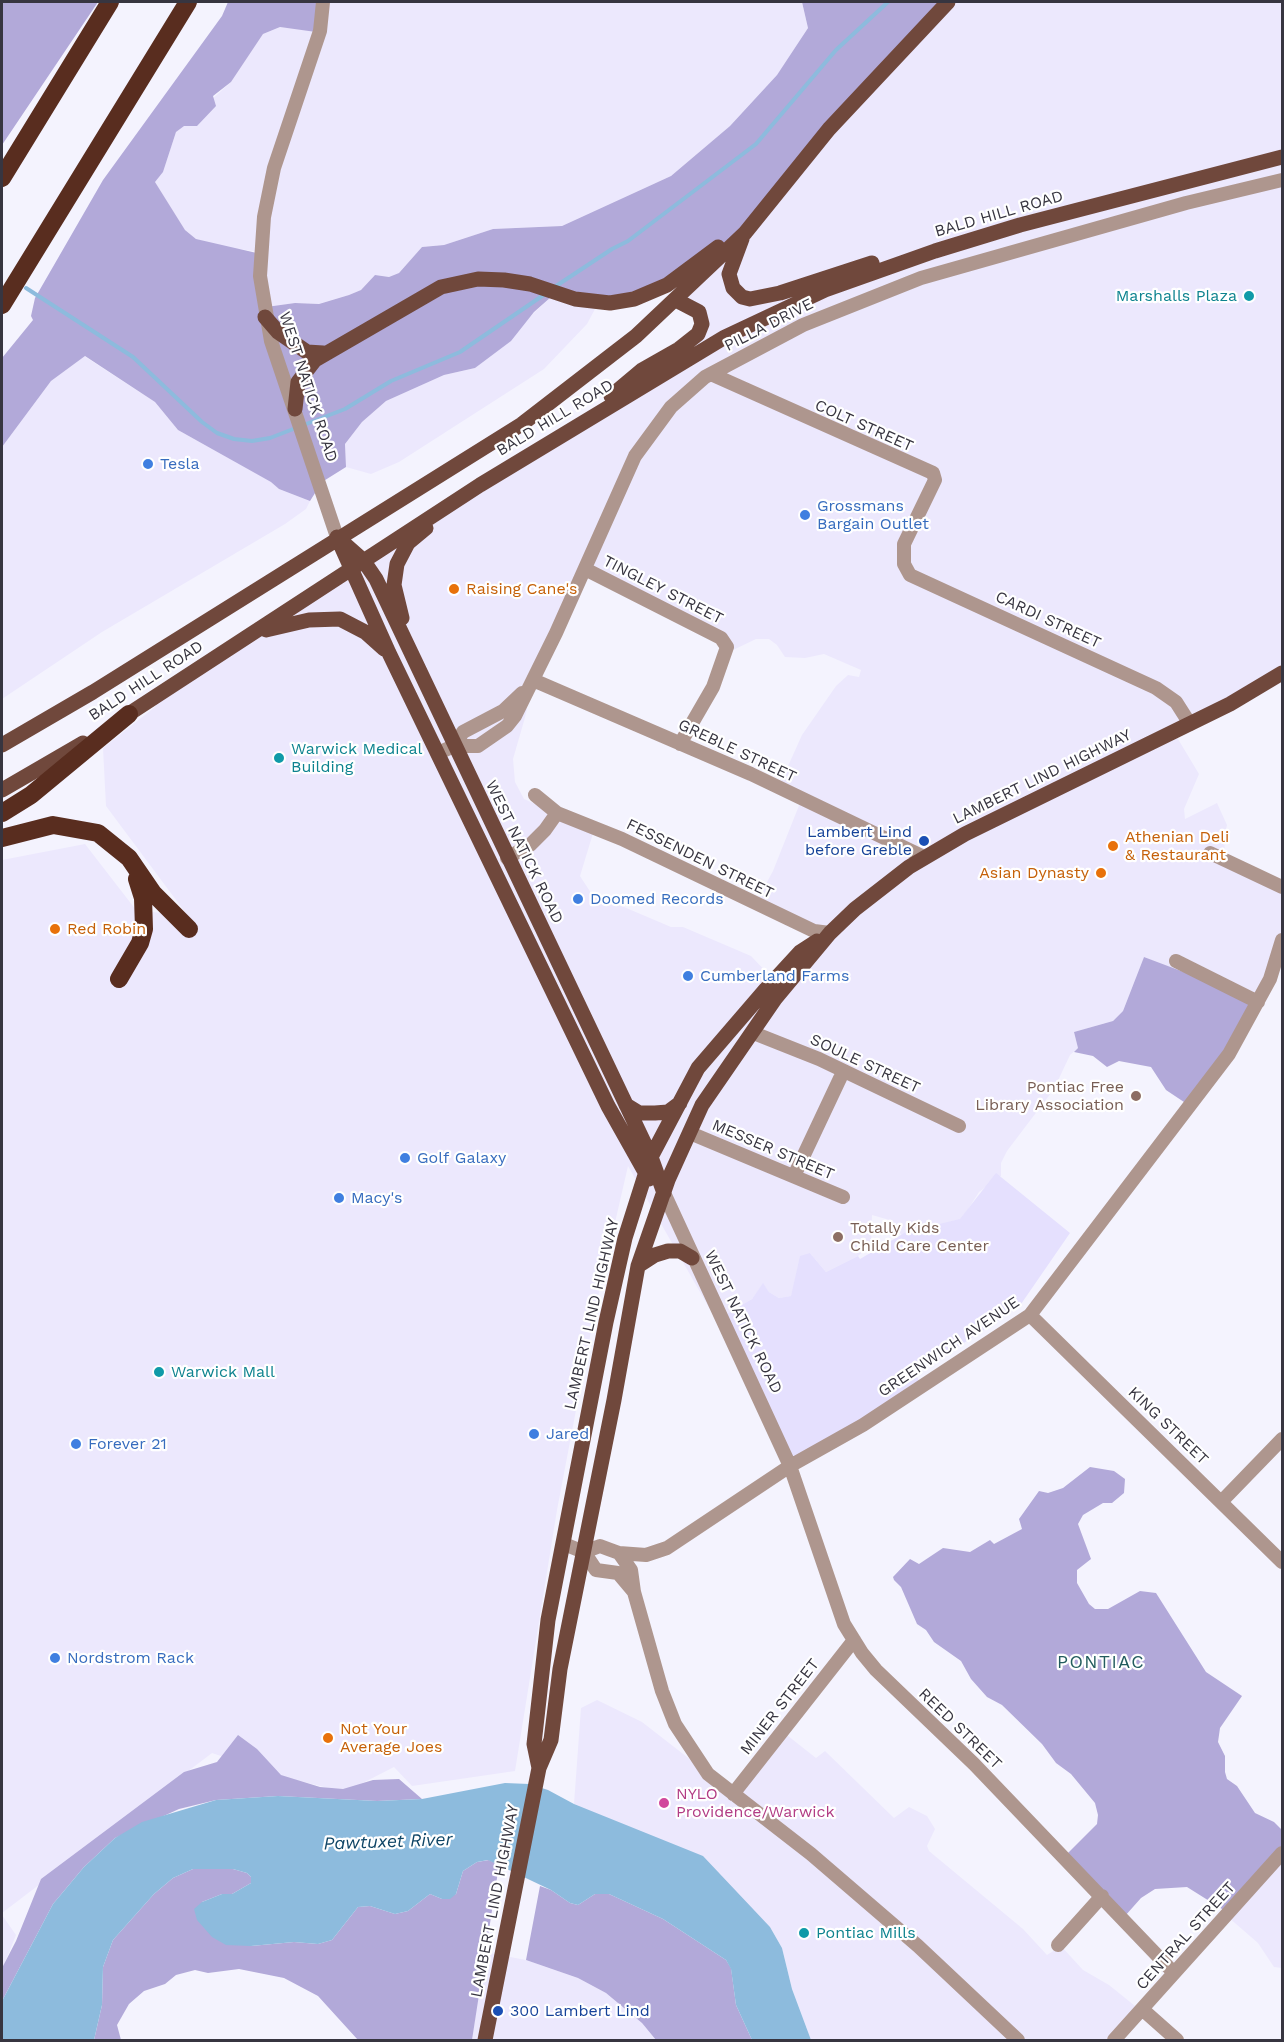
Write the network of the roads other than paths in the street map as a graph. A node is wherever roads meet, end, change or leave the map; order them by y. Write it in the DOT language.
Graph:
graph roads {
  1 [pos="110,2"];
  2 [pos="188,2"];
  3 [pos="323,2"];
  4 [pos="948,2"];
  5 [pos="1282,157"];
  6 [pos="7,166"];
  7 [pos="2,178"];
  8 [pos="1282,180"];
  9 [pos="763,211"];
  10 [pos="1020,225"];
  11 [pos="745,233"];
  12 [pos="676,300"];
  13 [pos="2,305"];
  14 [pos="265,317"];
  15 [pos="323,353"];
  16 [pos="711,374"];
  17 [pos="296,414"];
  18 [pos="574,426"];
  19 [pos="480,485"];
  20 [pos="337,537"];
  21 [pos="904,544"];
  22 [pos="363,560"];
  23 [pos="349,569"];
  24 [pos="585,569"];
  25 [pos="245,638"];
  26 [pos="388,653"];
  27 [pos="1282,673"];
  28 [pos="420,675"];
  29 [pos="533,680"];
  30 [pos="129,714"];
  31 [pos="1190,724"];
  32 [pos="680,744"];
  33 [pos="2,745"];
  34 [pos="454,746"];
  35 [pos="438,753"];
  36 [pos="2,790"];
  37 [pos="535,795"];
  38 [pos="2,813"];
  39 [pos="556,813"];
  40 [pos="2,838"];
  41 [pos="1210,853"];
  42 [pos="924,857"];
  43 [pos="129,858"];
  44 [pos="507,858"];
  45 [pos="1282,887"];
  46 [pos="189,929"];
  47 [pos="830,933"];
  48 [pos="1282,940"];
  49 [pos="1176,962"];
  50 [pos="119,980"];
  51 [pos="1258,1002"];
  52 [pos="756,1034"];
  53 [pos="843,1072"];
  54 [pos="680,1103"];
  55 [pos="626,1105"];
  56 [pos="959,1126"];
  57 [pos="690,1133"];
  58 [pos="651,1157"];
  59 [pos="645,1175"];
  60 [pos="794,1176"];
  61 [pos="664,1193"];
  62 [pos="843,1197"];
  63 [pos="692,1258"];
  64 [pos="638,1266"];
  65 [pos="1030,1315"];
  66 [pos="1282,1439"];
  67 [pos="790,1466"];
  68 [pos="1222,1501"];
  69 [pos="564,1544"];
  70 [pos="584,1552"];
  71 [pos="619,1553"];
  72 [pos="1282,1562"];
  73 [pos="634,1592"];
  74 [pos="854,1640"];
  75 [pos="539,1768"];
  76 [pos="733,1794"];
  77 [pos="1282,1853"];
  78 [pos="1102,1896"];
  79 [pos="1058,1946"];
  80 [pos="1174,1973"];
  81 [pos="1142,2009"];
  82 [pos="485,2040"];
  83 [pos="1018,2040"];
  84 [pos="1114,2040"];
  85 [pos="1177,2040"];
  1 -- 6 [label="highway"];
  2 -- 13 [label="highway"];
  3 -- 14 [label="street, WEST NATICK ROAD"];
  4 -- 9 [label="main road, BALD HILL ROAD"];
  5 -- 10 [label="main road, BALD HILL ROAD"];
  6 -- 7 [label="highway"];
  8 -- 16 [label="street, PILLA DRIVE"];
  9 -- 11 [label="main road, BALD HILL ROAD"];
  9 -- 15 [label="main road"];
  10 -- 11 [label="main road"];
  10 -- 18 [label="main road, BALD HILL ROAD"];
  11 -- 12 [label="main road, BALD HILL ROAD"];
  12 -- 18 [label="main road"];
  12 -- 20 [label="main road, BALD HILL ROAD"];
  14 -- 15 [label="main road"];
  14 -- 17 [label="street, WEST NATICK ROAD"];
  15 -- 17 [label="main road"];
  16 -- 21 [label="street, COLT STREET"];
  16 -- 24 [label="street, PILLA DRIVE"];
  17 -- 20 [label="street, WEST NATICK ROAD"];
  18 -- 19 [label="main road, BALD HILL ROAD"];
  19 -- 22 [label="main road, BALD HILL ROAD"];
  19 -- 28 [label="main road"];
  20 -- 22 [label="main road, WEST NATICK ROAD"];
  20 -- 23 [label="main road, WEST NATICK ROAD"];
  20 -- 33 [label="main road, BALD HILL ROAD"];
  21 -- 31 [label="street, CARDI STREET"];
  22 -- 23 [label="main road, BALD HILL ROAD"];
  22 -- 28 [label="main road, WEST NATICK ROAD"];
  23 -- 25 [label="main road, BALD HILL ROAD"];
  23 -- 26 [label="main road, WEST NATICK ROAD"];
  24 -- 29 [label="street, PILLA DRIVE"];
  24 -- 32 [label="street, TINGLEY STREET"];
  25 -- 26 [label="main road"];
  25 -- 30 [label="main road, BALD HILL ROAD"];
  26 -- 35 [label="main road, WEST NATICK ROAD"];
  27 -- 31 [label="main road, LAMBERT LIND HIGHWAY"];
  28 -- 34 [label="main road, WEST NATICK ROAD"];
  29 -- 32 [label="street, GREBLE STREET"];
  29 -- 34 [label="street, PILLA DRIVE"];
  29 -- 34 [label="street, PILLA DRIVE"];
  30 -- 36 [label="main road, BALD HILL ROAD"];
  30 -- 38 [label="highway"];
  31 -- 42 [label="main road, LAMBERT LIND HIGHWAY"];
  32 -- 42 [label="street, GREBLE STREET"];
  34 -- 35 [label="street, PILLA DRIVE"];
  34 -- 44 [label="main road, WEST NATICK ROAD"];
  35 -- 59 [label="main road, WEST NATICK ROAD"];
  37 -- 39 [label="street, FESSENDEN STREET"];
  39 -- 44 [label="street"];
  39 -- 47 [label="street, FESSENDEN STREET"];
  40 -- 43 [label="highway"];
  41 -- 45 [label="street"];
  42 -- 47 [label="main road, LAMBERT LIND HIGHWAY"];
  43 -- 46 [label="highway"];
  43 -- 50 [label="highway"];
  44 -- 55 [label="main road, WEST NATICK ROAD"];
  47 -- 54 [label="main road, LAMBERT LIND HIGHWAY"];
  47 -- 57 [label="main road, LAMBERT LIND HIGHWAY"];
  48 -- 51 [label="street, GREENWICH AVENUE"];
  49 -- 51 [label="street"];
  51 -- 65 [label="street, GREENWICH AVENUE"];
  52 -- 53 [label="street, SOULE STREET"];
  53 -- 56 [label="street, SOULE STREET"];
  53 -- 60 [label="street"];
  54 -- 55 [label="main road"];
  54 -- 58 [label="main road, LAMBERT LIND HIGHWAY"];
  55 -- 58 [label="main road, WEST NATICK ROAD"];
  57 -- 60 [label="street, MESSER STREET"];
  57 -- 61 [label="main road, LAMBERT LIND HIGHWAY"];
  58 -- 59 [label="main road, LAMBERT LIND HIGHWAY"];
  58 -- 61 [label="main road, WEST NATICK ROAD"];
  59 -- 61 [label="main road, WEST NATICK ROAD"];
  59 -- 69 [label="main road, LAMBERT LIND HIGHWAY"];
  60 -- 62 [label="street, MESSER STREET"];
  61 -- 63 [label="street, WEST NATICK ROAD"];
  61 -- 64 [label="main road, LAMBERT LIND HIGHWAY"];
  63 -- 64 [label="main road"];
  63 -- 67 [label="street, WEST NATICK ROAD"];
  64 -- 70 [label="main road, LAMBERT LIND HIGHWAY"];
  65 -- 67 [label="street, GREENWICH AVENUE"];
  65 -- 68 [label="street, KING STREET"];
  66 -- 68 [label="street"];
  67 -- 71 [label="street, GREENWICH AVENUE"];
  67 -- 74 [label="street, REED STREET"];
  68 -- 72 [label="street, KING STREET"];
  69 -- 70 [label="street"];
  69 -- 75 [label="main road, LAMBERT LIND HIGHWAY"];
  70 -- 71 [label="street, GREENWICH AVENUE"];
  70 -- 73 [label="street"];
  70 -- 75 [label="main road, LAMBERT LIND HIGHWAY"];
  71 -- 73 [label="street"];
  73 -- 76 [label="street"];
  74 -- 76 [label="street, MINER STREET"];
  74 -- 78 [label="street, REED STREET"];
  75 -- 82 [label="main road, LAMBERT LIND HIGHWAY"];
  76 -- 83 [label="street"];
  77 -- 80 [label="street, CENTRAL STREET"];
  78 -- 79 [label="street"];
  78 -- 80 [label="street, REED STREET"];
  80 -- 81 [label="street, CENTRAL STREET"];
  81 -- 84 [label="street, CENTRAL STREET"];
  81 -- 85 [label="street"];
}
